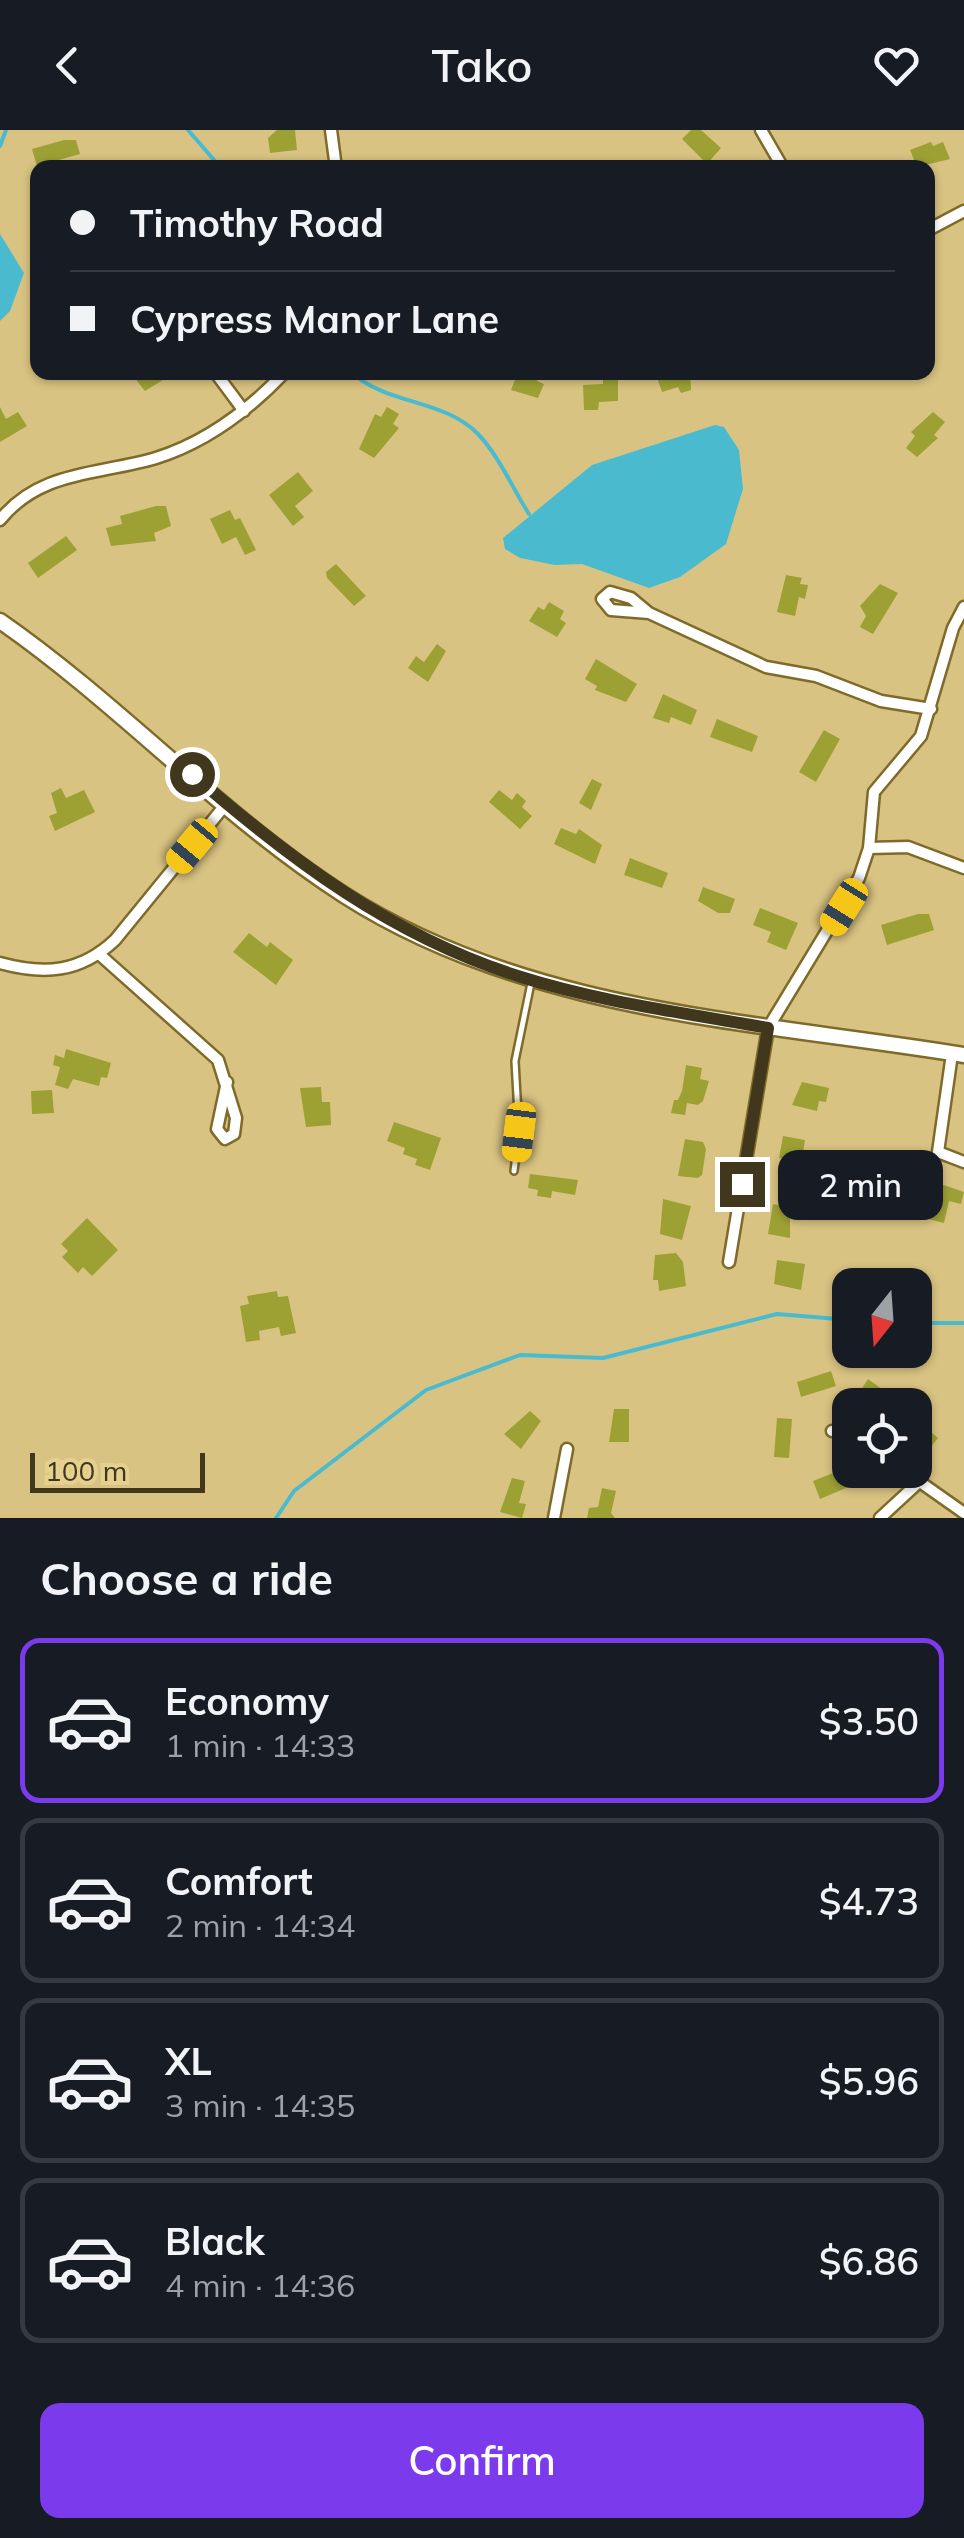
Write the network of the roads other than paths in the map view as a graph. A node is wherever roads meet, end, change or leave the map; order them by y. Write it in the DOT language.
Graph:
graph roads {
  1 [pos="331,130"];
  2 [pos="761,130"];
  3 [pos="335,160"];
  4 [pos="778,160"];
  5 [pos="964,211"];
  6 [pos="935,226"];
  7 [pos="221,380"];
  8 [pos="277,380"];
  9 [pos="244,411"];
  10 [pos="0,520"];
  11 [pos="964,607"];
  12 [pos="649,613"];
  13 [pos="0,622"];
  14 [pos="930,709"];
  15 [pos="226,804"];
  16 [pos="869,848"];
  17 [pos="964,868"];
  18 [pos="99,954"];
  19 [pos="0,963"];
  20 [pos="532,980"];
  21 [pos="768,1028"];
  22 [pos="958,1054"];
  23 [pos="227,1082"];
  24 [pos="964,1162"];
  25 [pos="514,1171"];
  26 [pos="729,1262"];
  27 [pos="567,1449"];
  28 [pos="912,1488"];
  29 [pos="928,1488"];
  30 [pos="964,1513"];
  31 [pos="554,1518"];
  32 [pos="880,1518"];
  1 -- 3 [label="street"];
  2 -- 4 [label="street"];
  5 -- 6 [label="street"];
  7 -- 9 [label="street"];
  8 -- 9 [label="street"];
  9 -- 10 [label="street"];
  11 -- 14 [label="street"];
  12 -- 14 [label="street"];
  13 -- 15 [label="main road"];
  14 -- 16 [label="street"];
  15 -- 18 [label="street"];
  15 -- 20 [label="main road"];
  16 -- 17 [label="street"];
  16 -- 21 [label="street"];
  18 -- 19 [label="street"];
  18 -- 23 [label="street"];
  20 -- 21 [label="main road"];
  20 -- 25 [label="lane"];
  21 -- 22 [label="main road"];
  21 -- 26 [label="street"];
  22 -- 24 [label="street"];
  27 -- 31 [label="street"];
  28 -- 32 [label="street"];
  29 -- 30 [label="street"];
}
